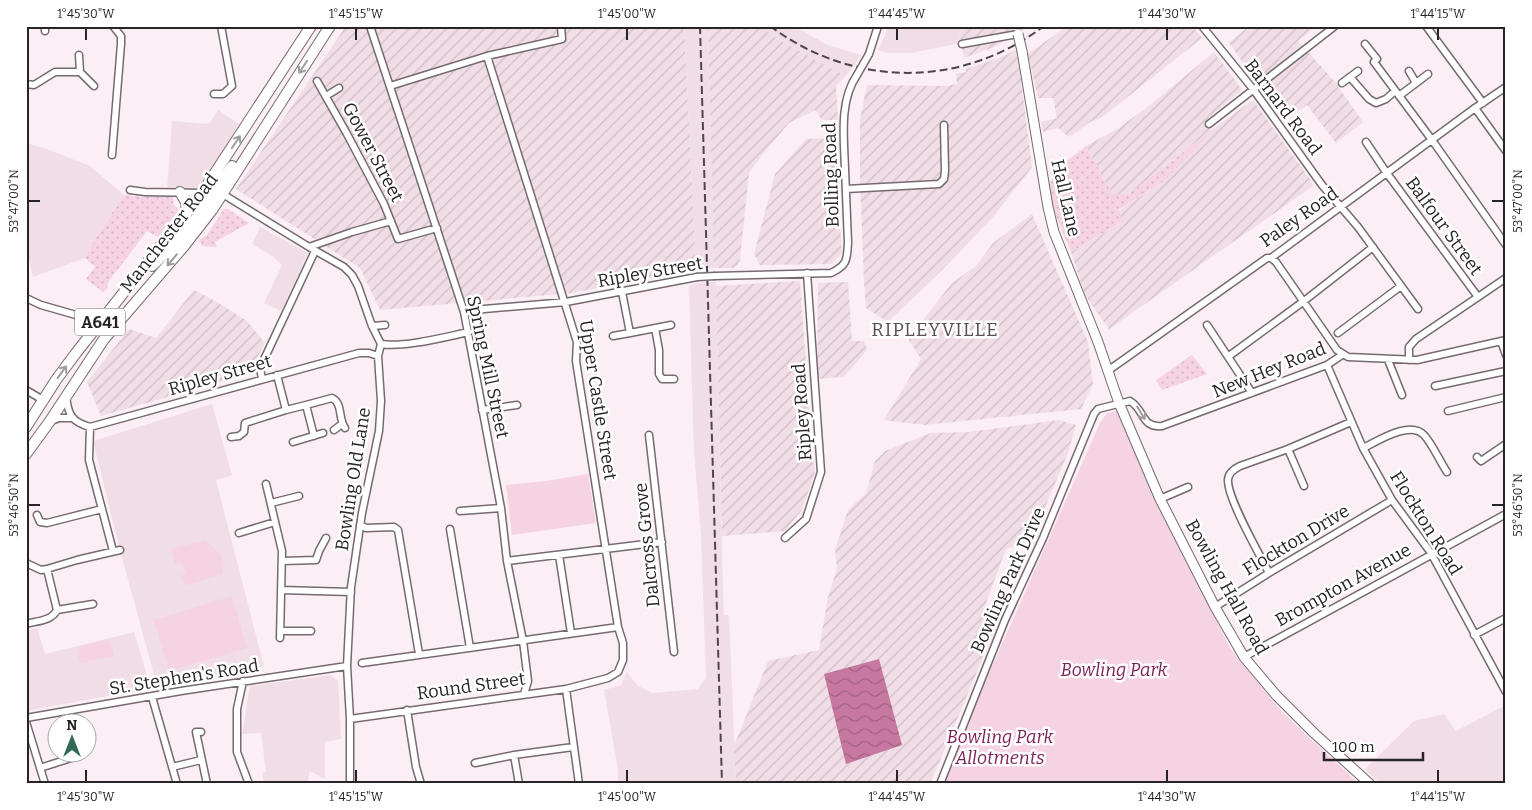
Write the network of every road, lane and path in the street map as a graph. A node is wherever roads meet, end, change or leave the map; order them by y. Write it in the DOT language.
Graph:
graph roads {
  1 [pos="113,26"];
  2 [pos="221,26"];
  3 [pos="311,26"];
  4 [pos="330,26"];
  5 [pos="370,26"];
  6 [pos="561,26"];
  7 [pos="878,26"];
  8 [pos="1202,26"];
  9 [pos="1335,26"];
  10 [pos="1426,26"];
  11 [pos="1018,30"];
  12 [pos="962,44"];
  13 [pos="1365,44"];
  14 [pos="79,55"];
  15 [pos="487,56"];
  16 [pos="1358,71"];
  17 [pos="1409,71"];
  18 [pos="80,72"];
  19 [pos="1428,74"];
  20 [pos="1350,77"];
  21 [pos="317,81"];
  22 [pos="1342,83"];
  23 [pos="1416,83"];
  24 [pos="26,84"];
  25 [pos="94,86"];
  26 [pos="390,86"];
  27 [pos="1506,87"];
  28 [pos="340,88"];
  29 [pos="1253,89"];
  30 [pos="1397,93"];
  31 [pos="214,94"];
  32 [pos="326,96"];
  33 [pos="1483,103"];
  34 [pos="1475,108"];
  35 [pos="1209,124"];
  36 [pos="944,125"];
  37 [pos="1432,140"];
  38 [pos="1366,142"];
  39 [pos="1506,151"];
  40 [pos="112,155"];
  41 [pos="247,155"];
  42 [pos="1386,172"];
  43 [pos="846,189"];
  44 [pos="130,190"];
  45 [pos="180,192"];
  46 [pos="202,193"];
  47 [pos="223,193"];
  48 [pos="1341,206"];
  49 [pos="187,213"];
  50 [pos="392,221"];
  51 [pos="436,228"];
  52 [pos="1506,244"];
  53 [pos="308,247"];
  54 [pos="1373,248"];
  55 [pos="315,251"];
  56 [pos="1271,258"];
  57 [pos="840,269"];
  58 [pos="807,273"];
  59 [pos="135,278"];
  60 [pos="1506,278"];
  61 [pos="1400,286"];
  62 [pos="622,292"];
  63 [pos="1478,297"];
  64 [pos="26,298"];
  65 [pos="1304,301"];
  66 [pos="566,302"];
  67 [pos="1418,310"];
  68 [pos="464,312"];
  69 [pos="90,319"];
  70 [pos="385,325"];
  71 [pos="1207,325"];
  72 [pos="372,326"];
  73 [pos="671,326"];
  74 [pos="654,328"];
  75 [pos="468,332"];
  76 [pos="630,333"];
  77 [pos="1338,333"];
  78 [pos="613,336"];
  79 [pos="1504,340"];
  80 [pos="381,344"];
  81 [pos="1342,354"];
  82 [pos="1506,355"];
  83 [pos="378,356"];
  84 [pos="1229,356"];
  85 [pos="1388,360"];
  86 [pos="1409,360"];
  87 [pos="1327,365"];
  88 [pos="1109,370"];
  89 [pos="1506,371"];
  90 [pos="277,375"];
  91 [pos="262,379"];
  92 [pos="674,379"];
  93 [pos="1434,386"];
  94 [pos="26,390"];
  95 [pos="1252,392"];
  96 [pos="66,395"];
  97 [pos="1402,395"];
  98 [pos="1506,397"];
  99 [pos="43,400"];
  100 [pos="1119,403"];
  101 [pos="306,404"];
  102 [pos="517,405"];
  103 [pos="286,410"];
  104 [pos="482,410"];
  105 [pos="1448,411"];
  106 [pos="72,418"];
  107 [pos="50,421"];
  108 [pos="1351,422"];
  109 [pos="26,427"];
  110 [pos="90,427"];
  111 [pos="334,430"];
  112 [pos="323,433"];
  113 [pos="649,435"];
  114 [pos="314,436"];
  115 [pos="231,437"];
  116 [pos="293,442"];
  117 [pos="1506,444"];
  118 [pos="1363,448"];
  119 [pos="1288,449"];
  120 [pos="26,454"];
  121 [pos="1477,458"];
  122 [pos="1447,472"];
  123 [pos="266,484"];
  124 [pos="1304,486"];
  125 [pos="1188,487"];
  126 [pos="299,496"];
  127 [pos="1160,499"];
  128 [pos="1392,500"];
  129 [pos="271,504"];
  130 [pos="501,508"];
  131 [pos="102,509"];
  132 [pos="460,511"];
  133 [pos="1506,514"];
  134 [pos="37,515"];
  135 [pos="275,522"];
  136 [pos="360,525"];
  137 [pos="450,529"];
  138 [pos="239,533"];
  139 [pos="326,538"];
  140 [pos="785,538"];
  141 [pos="662,542"];
  142 [pos="606,549"];
  143 [pos="1431,553"];
  144 [pos="559,555"];
  145 [pos="508,561"];
  146 [pos="282,562"];
  147 [pos="26,563"];
  148 [pos="47,569"];
  149 [pos="1269,573"];
  150 [pos="281,590"];
  151 [pos="351,592"];
  152 [pos="92,604"];
  153 [pos="1215,608"];
  154 [pos="57,610"];
  155 [pos="1506,618"];
  156 [pos="26,624"];
  157 [pos="618,627"];
  158 [pos="311,631"];
  159 [pos="571,634"];
  160 [pos="1474,635"];
  161 [pos="523,641"];
  162 [pos="470,648"];
  163 [pos="674,652"];
  164 [pos="419,654"];
  165 [pos="1244,657"];
  166 [pos="362,663"];
  167 [pos="347,666"];
  168 [pos="243,682"];
  169 [pos="596,682"];
  170 [pos="566,689"];
  171 [pos="1506,692"];
  172 [pos="524,694"];
  173 [pos="152,697"];
  174 [pos="407,710"];
  175 [pos="26,718"];
  176 [pos="350,719"];
  177 [pos="26,722"];
  178 [pos="200,732"];
  179 [pos="573,747"];
  180 [pos="514,755"];
  181 [pos="201,760"];
  182 [pos="59,762"];
  183 [pos="475,763"];
  184 [pos="172,767"];
  185 [pos="40,768"];
  186 [pos="250,780"];
  187 [pos="45,784"];
  188 [pos="177,784"];
  189 [pos="208,784"];
  190 [pos="350,784"];
  191 [pos="421,784"];
  192 [pos="519,784"];
  193 [pos="579,784"];
  194 [pos="940,784"];
  195 [pos="1370,784"];
  1 -- 40 [label="street"];
  2 -- 31 [label="street"];
  46 -- 3 [label="main road, Manchester Road / A641, one-way"];
  4 -- 41 [label="main road, Manchester Road / A641, one-way"];
  5 -- 26 [label="street, Spring Mill Street"];
  6 -- 15 [label="street"];
  7 -- 43 [label="street, Bolling Road, bridge"];
  8 -- 29 [label="street, Barnard Road"];
  9 -- 29 [label="street"];
  10 -- 33 [label="street"];
  11 -- 12 [label="street"];
  11 -- 88 [label="street, Hall Lane, bridge"];
  13 -- 30 [label="street"];
  14 -- 18 [label="street"];
  15 -- 26 [label="street"];
  15 -- 66 [label="street, Upper Castle Street"];
  16 -- 20 [label="street"];
  17 -- 23 [label="street"];
  18 -- 24 [label="street"];
  18 -- 25 [label="street"];
  19 -- 23 [label="street"];
  20 -- 22 [label="street"];
  20 -- 30 [label="street"];
  21 -- 32 [label="street, Gower Street"];
  23 -- 30 [label="street"];
  26 -- 51 [label="street, Spring Mill Street"];
  27 -- 33 [label="street, Paley Road"];
  28 -- 32 [label="street"];
  29 -- 35 [label="street"];
  29 -- 48 [label="street, Barnard Road"];
  30 -- 37 [label="street"];
  32 -- 50 [label="street, Gower Street"];
  33 -- 34 [label="street, Paley Road"];
  34 -- 37 [label="street, Paley Road"];
  34 -- 39 [label="street"];
  36 -- 43 [label="street"];
  37 -- 42 [label="street, Paley Road"];
  37 -- 52 [label="street"];
  38 -- 42 [label="street, Balfour Street"];
  41 -- 46 [label="main road"];
  41 -- 47 [label="main road, Manchester Road / A641"];
  42 -- 48 [label="street, Paley Road"];
  42 -- 63 [label="street, Balfour Street"];
  43 -- 57 [label="street, Bolling Road"];
  44 -- 45 [label="street"];
  45 -- 46 [label="street"];
  45 -- 49 [label="main road"];
  46 -- 47 [label="street"];
  46 -- 49 [label="main road, Manchester Road / A641"];
  47 -- 53 [label="street"];
  47 -- 59 [label="main road"];
  47 -- 96 [label="main road, Manchester Road / A641, one-way"];
  48 -- 54 [label="street, Barnard Road"];
  48 -- 56 [label="street, Paley Road"];
  49 -- 59 [label="main road, Manchester Road / A641"];
  50 -- 51 [label="street, Gower Street"];
  50 -- 53 [label="street"];
  51 -- 68 [label="street, Spring Mill Street"];
  53 -- 55 [label="street"];
  54 -- 61 [label="street, Barnard Road"];
  54 -- 65 [label="street"];
  55 -- 72 [label="street"];
  55 -- 91 [label="street"];
  56 -- 65 [label="street"];
  56 -- 88 [label="street, Paley Road"];
  57 -- 58 [label="street, Ripley Street"];
  58 -- 62 [label="street, Ripley Street, bridge"];
  58 -- 140 [label="street, Ripley Road"];
  99 -- 59 [label="main road, Manchester Road / A641, one-way"];
  60 -- 63 [label="street"];
  61 -- 67 [label="street, Barnard Road"];
  61 -- 77 [label="street"];
  62 -- 66 [label="street, Ripley Street"];
  62 -- 76 [label="street"];
  63 -- 86 [label="street"];
  64 -- 69 [label="street"];
  65 -- 81 [label="street"];
  65 -- 84 [label="street"];
  66 -- 68 [label="street, Ripley Street"];
  66 -- 142 [label="street, Upper Castle Street"];
  68 -- 75 [label="street, Spring Mill Street"];
  70 -- 72 [label="street"];
  71 -- 84 [label="street"];
  72 -- 80 [label="street"];
  73 -- 74 [label="street"];
  74 -- 76 [label="street"];
  74 -- 92 [label="street"];
  75 -- 80 [label="street"];
  75 -- 104 [label="street, Spring Mill Street"];
  76 -- 78 [label="street"];
  79 -- 82 [label="street"];
  79 -- 86 [label="street, New Hey Road"];
  80 -- 83 [label="street, Bowling Old Lane"];
  81 -- 85 [label="street, New Hey Road"];
  81 -- 87 [label="street, New Hey Road"];
  83 -- 90 [label="street, Ripley Street"];
  83 -- 136 [label="street, Bowling Old Lane"];
  84 -- 95 [label="street"];
  85 -- 86 [label="street, New Hey Road"];
  85 -- 97 [label="street"];
  87 -- 95 [label="street, New Hey Road"];
  87 -- 108 [label="street, Flockton Road"];
  88 -- 100 [label="street, Bowling Hall Road"];
  89 -- 93 [label="street"];
  90 -- 91 [label="street, Ripley Street"];
  90 -- 103 [label="street"];
  91 -- 110 [label="street, Ripley Street"];
  94 -- 99 [label="street"];
  100 -- 95 [label="street, New Hey Road, one-way"];
  96 -- 106 [label="street"];
  96 -- 107 [label="main road, Manchester Road / A641"];
  98 -- 105 [label="street"];
  99 -- 109 [label="main road, Manchester Road / A641"];
  100 -- 127 [label="street, Bowling Hall Road"];
  100 -- 194 [label="street, Bowling Park Drive"];
  101 -- 103 [label="street"];
  101 -- 111 [label="street"];
  101 -- 114 [label="street"];
  102 -- 104 [label="street"];
  103 -- 115 [label="street"];
  104 -- 130 [label="street, Spring Mill Street"];
  106 -- 107 [label="street"];
  106 -- 110 [label="street"];
  107 -- 120 [label="main road, Manchester Road / A641"];
  108 -- 118 [label="street, Flockton Road"];
  108 -- 119 [label="street"];
  110 -- 131 [label="street"];
  112 -- 114 [label="street"];
  113 -- 141 [label="street, Dalcross Grove"];
  114 -- 116 [label="street"];
  117 -- 121 [label="street"];
  118 -- 122 [label="street"];
  118 -- 128 [label="street, Flockton Road"];
  119 -- 124 [label="street"];
  119 -- 149 [label="street"];
  123 -- 129 [label="street"];
  125 -- 127 [label="street"];
  126 -- 129 [label="street"];
  127 -- 153 [label="street, Bowling Hall Road"];
  128 -- 143 [label="street, Flockton Road"];
  128 -- 149 [label="street, Flockton Drive"];
  129 -- 135 [label="street"];
  130 -- 132 [label="street"];
  130 -- 145 [label="street, Spring Mill Street"];
  131 -- 134 [label="street"];
  131 -- 148 [label="street"];
  133 -- 143 [label="street, Brompton Avenue"];
  135 -- 138 [label="street"];
  135 -- 146 [label="street"];
  136 -- 151 [label="street, Bowling Old Lane"];
  136 -- 164 [label="street"];
  137 -- 162 [label="street"];
  139 -- 146 [label="street"];
  141 -- 142 [label="street"];
  141 -- 163 [label="street, Dalcross Grove"];
  142 -- 144 [label="street"];
  142 -- 157 [label="street, Upper Castle Street"];
  143 -- 160 [label="street, Flockton Road"];
  143 -- 165 [label="street, Brompton Avenue"];
  144 -- 145 [label="street"];
  144 -- 159 [label="street"];
  145 -- 161 [label="street, Spring Mill Street"];
  146 -- 150 [label="street"];
  147 -- 148 [label="street"];
  148 -- 154 [label="street"];
  149 -- 153 [label="street, Flockton Drive"];
  150 -- 151 [label="street"];
  150 -- 158 [label="street"];
  151 -- 167 [label="street, Bowling Old Lane"];
  152 -- 154 [label="street"];
  153 -- 165 [label="street, Bowling Hall Road"];
  154 -- 156 [label="street"];
  155 -- 160 [label="street"];
  157 -- 159 [label="street"];
  157 -- 169 [label="street, Upper Castle Street"];
  159 -- 161 [label="street"];
  160 -- 171 [label="street, Flockton Road"];
  161 -- 162 [label="street"];
  161 -- 172 [label="street, Spring Mill Street"];
  162 -- 164 [label="street"];
  164 -- 166 [label="street"];
  165 -- 195 [label="street, Bowling Hall Road"];
  167 -- 168 [label="street, St. Stephen's Road"];
  167 -- 176 [label="street, Bowling Old Lane"];
  168 -- 173 [label="street, St. Stephen's Road"];
  168 -- 186 [label="street"];
  169 -- 170 [label="street, Round Street"];
  170 -- 172 [label="street, Round Street"];
  170 -- 179 [label="street"];
  172 -- 174 [label="street, Round Street"];
  173 -- 175 [label="street, St. Stephen's Road"];
  173 -- 184 [label="street"];
  174 -- 176 [label="street, Round Street"];
  174 -- 191 [label="street"];
  176 -- 190 [label="street, Bowling Old Lane"];
  177 -- 185 [label="street"];
  178 -- 181 [label="street"];
  179 -- 180 [label="street"];
  179 -- 193 [label="street"];
  180 -- 183 [label="street"];
  180 -- 192 [label="street"];
  181 -- 184 [label="street"];
  181 -- 189 [label="street"];
  182 -- 185 [label="street"];
  184 -- 188 [label="street"];
  185 -- 187 [label="street"];
}
